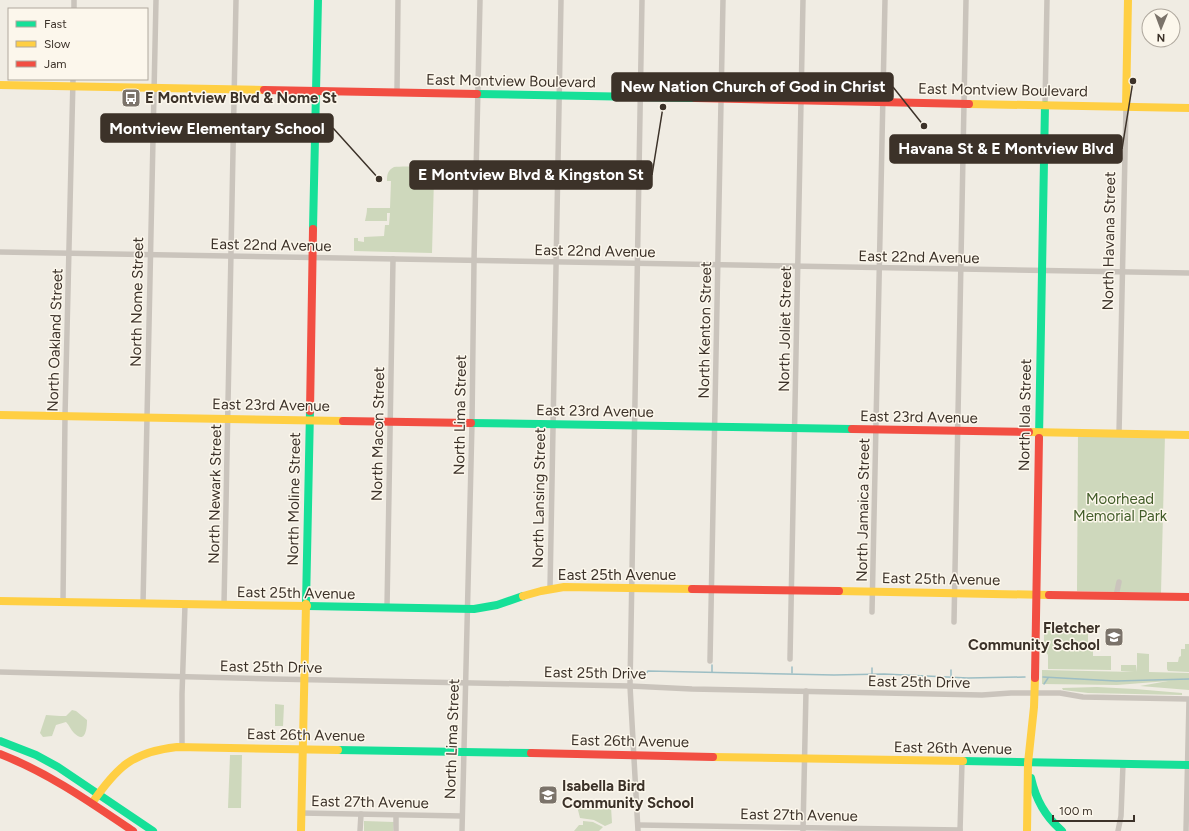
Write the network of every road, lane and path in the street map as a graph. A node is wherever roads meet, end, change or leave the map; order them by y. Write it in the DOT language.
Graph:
graph roads {
  1 [pos="156,0"];
  2 [pos="236,0"];
  3 [pos="318,0"];
  4 [pos="398,0"];
  5 [pos="480,0"];
  6 [pos="561,0"];
  7 [pos="642,0"];
  8 [pos="723,0"];
  9 [pos="804,0"];
  10 [pos="885,0"];
  11 [pos="966,0"];
  12 [pos="1047,0"];
  13 [pos="1128,0"];
  14 [pos="73,83"];
  15 [pos="0,85"];
  16 [pos="154,88"];
  17 [pos="235,90"];
  18 [pos="316,91"];
  19 [pos="397,92"];
  20 [pos="478,94"];
  21 [pos="559,96"];
  22 [pos="640,97"];
  23 [pos="721,98"];
  24 [pos="802,100"];
  25 [pos="883,102"];
  26 [pos="964,104"];
  27 [pos="1045,105"];
  28 [pos="1126,107"];
  29 [pos="1189,108"];
  30 [pos="0,252"];
  31 [pos="70,254"];
  32 [pos="151,255"];
  33 [pos="231,257"];
  34 [pos="312,258"];
  35 [pos="393,259"];
  36 [pos="474,261"];
  37 [pos="556,262"];
  38 [pos="637,264"];
  39 [pos="718,265"];
  40 [pos="798,266"];
  41 [pos="879,268"];
  42 [pos="961,269"];
  43 [pos="1041,271"];
  44 [pos="1122,272"];
  45 [pos="1189,274"];
  46 [pos="0,415"];
  47 [pos="65,416"];
  48 [pos="147,417"];
  49 [pos="228,419"];
  50 [pos="310,420"];
  51 [pos="390,422"];
  52 [pos="472,423"];
  53 [pos="552,424"];
  54 [pos="634,426"];
  55 [pos="715,427"];
  56 [pos="795,428"];
  57 [pos="876,430"];
  58 [pos="957,431"];
  59 [pos="1038,433"];
  60 [pos="1119,434"];
  61 [pos="1189,435"];
  62 [pos="1119,582"];
  63 [pos="631,588"];
  64 [pos="550,589"];
  65 [pos="711,589"];
  66 [pos="792,591"];
  67 [pos="873,592"];
  68 [pos="954,594"];
  69 [pos="1035,595"];
  70 [pos="1116,596"];
  71 [pos="1189,597"];
  72 [pos="0,601"];
  73 [pos="62,603"];
  74 [pos="143,604"];
  75 [pos="185,604"];
  76 [pos="224,605"];
  77 [pos="306,607"];
  78 [pos="387,608"];
  79 [pos="468,609"];
  80 [pos="872,612"];
  81 [pos="954,622"];
  82 [pos="790,659"];
  83 [pos="710,661"];
  84 [pos="0,672"];
  85 [pos="182,677"];
  86 [pos="305,680"];
  87 [pos="466,683"];
  88 [pos="630,686"];
  89 [pos="806,691"];
  90 [pos="1034,693"];
  91 [pos="1189,700"];
  92 [pos="0,741"];
  93 [pos="182,747"];
  94 [pos="303,749"];
  95 [pos="464,752"];
  96 [pos="0,754"];
  97 [pos="633,755"];
  98 [pos="804,759"];
  99 [pos="962,762"];
  100 [pos="1028,763"];
  101 [pos="1123,764"];
  102 [pos="1188,765"];
  103 [pos="99,793"];
  104 [pos="92,804"];
  105 [pos="301,813"];
  106 [pos="361,814"];
  107 [pos="396,815"];
  108 [pos="462,816"];
  109 [pos="638,828"];
  110 [pos="692,828"];
  111 [pos="735,829"];
  112 [pos="803,829"];
  113 [pos="869,830"];
  114 [pos="893,830"];
  115 [pos="960,830"];
  116 [pos="133,831"];
  117 [pos="153,831"];
  118 [pos="301,831"];
  119 [pos="360,831"];
  120 [pos="396,831"];
  121 [pos="462,831"];
  122 [pos="1027,831"];
  123 [pos="1062,831"];
  124 [pos="1118,831"];
  125 [pos="1186,831"];
  1 -- 16 [label="street, North Nome Street"];
  2 -- 17 [label="street, North Newark Street"];
  3 -- 18 [label="street, North Moline Street"];
  4 -- 19 [label="street"];
  5 -- 20 [label="street, North Lima Street"];
  6 -- 21 [label="street, North Lansing Street"];
  7 -- 22 [label="street"];
  8 -- 23 [label="street, North Kenton Street"];
  9 -- 24 [label="street, North Joliet Street"];
  10 -- 25 [label="street, North Jamaica Street"];
  11 -- 26 [label="street"];
  12 -- 27 [label="street, North Iola Street"];
  13 -- 28 [label="street, North Havana Street"];
  14 -- 15 [label="street, East Montview Boulevard"];
  14 -- 16 [label="street, East Montview Boulevard"];
  14 -- 31 [label="street, North Oakland Street"];
  16 -- 17 [label="street, East Montview Boulevard"];
  16 -- 32 [label="street, North Nome Street"];
  17 -- 18 [label="street, East Montview Boulevard"];
  17 -- 33 [label="street, North Newark Street"];
  18 -- 19 [label="street, East Montview Boulevard"];
  18 -- 34 [label="street, North Moline Street"];
  19 -- 20 [label="street, East Montview Boulevard"];
  20 -- 21 [label="street, East Montview Boulevard"];
  20 -- 36 [label="street, North Lima Street"];
  21 -- 22 [label="street, East Montview Boulevard"];
  21 -- 37 [label="street, North Lansing Street"];
  22 -- 23 [label="street, East Montview Boulevard"];
  22 -- 38 [label="street"];
  23 -- 24 [label="street, East Montview Boulevard"];
  23 -- 39 [label="street, North Kenton Street"];
  24 -- 25 [label="street, East Montview Boulevard"];
  24 -- 40 [label="street, North Joliet Street"];
  25 -- 26 [label="street, East Montview Boulevard"];
  25 -- 41 [label="street, North Jamaica Street"];
  26 -- 27 [label="street, East Montview Boulevard"];
  26 -- 42 [label="street"];
  27 -- 28 [label="street, East Montview Boulevard"];
  27 -- 43 [label="street, North Iola Street"];
  28 -- 29 [label="street, East Montview Boulevard"];
  28 -- 44 [label="street, North Havana Street"];
  30 -- 31 [label="street, East 22nd Avenue"];
  31 -- 32 [label="street, East 22nd Avenue"];
  31 -- 47 [label="street, North Oakland Street"];
  32 -- 33 [label="street, East 22nd Avenue"];
  32 -- 48 [label="street, North Nome Street"];
  33 -- 34 [label="street, East 22nd Avenue"];
  33 -- 49 [label="street, North Newark Street"];
  34 -- 35 [label="street, East 22nd Avenue"];
  34 -- 50 [label="street, North Moline Street"];
  35 -- 36 [label="street, East 22nd Avenue"];
  35 -- 51 [label="street, North Macon Street"];
  36 -- 37 [label="street, East 22nd Avenue"];
  36 -- 52 [label="street, North Lima Street"];
  37 -- 38 [label="street, East 22nd Avenue"];
  37 -- 53 [label="street, North Lansing Street"];
  38 -- 39 [label="street, East 22nd Avenue"];
  38 -- 54 [label="street"];
  39 -- 40 [label="street, East 22nd Avenue"];
  39 -- 55 [label="street, North Kenton Street"];
  40 -- 41 [label="street, East 22nd Avenue"];
  40 -- 56 [label="street, North Joliet Street"];
  41 -- 42 [label="street, East 22nd Avenue"];
  41 -- 57 [label="street, North Jamaica Street"];
  42 -- 43 [label="street, East 22nd Avenue"];
  42 -- 58 [label="street"];
  43 -- 44 [label="street, East 22nd Avenue"];
  43 -- 59 [label="street, North Iola Street"];
  44 -- 45 [label="street, East 22nd Avenue"];
  44 -- 60 [label="street, North Havana Street"];
  46 -- 47 [label="street, East 23rd Avenue"];
  47 -- 48 [label="street, East 23rd Avenue"];
  47 -- 73 [label="street, North Oakland Street"];
  48 -- 49 [label="street, East 23rd Avenue"];
  48 -- 74 [label="street, North Nome Street"];
  49 -- 50 [label="street, East 23rd Avenue"];
  49 -- 76 [label="street, North Newark Street"];
  50 -- 51 [label="street, East 23rd Avenue"];
  50 -- 77 [label="street, North Moline Street"];
  51 -- 52 [label="street, East 23rd Avenue"];
  51 -- 78 [label="street, North Macon Street"];
  52 -- 53 [label="street, East 23rd Avenue"];
  52 -- 79 [label="street, North Lima Street"];
  53 -- 54 [label="street, East 23rd Avenue"];
  53 -- 64 [label="street, North Lansing Street"];
  54 -- 55 [label="street, East 23rd Avenue"];
  54 -- 63 [label="street"];
  55 -- 56 [label="street, East 23rd Avenue"];
  55 -- 65 [label="street, North Kenton Street"];
  56 -- 57 [label="street, East 23rd Avenue"];
  56 -- 66 [label="street, North Joliet Street"];
  57 -- 58 [label="street, East 23rd Avenue"];
  57 -- 67 [label="street, North Jamaica Street"];
  58 -- 59 [label="street, East 23rd Avenue"];
  58 -- 68 [label="street"];
  59 -- 60 [label="street, East 23rd Avenue"];
  59 -- 69 [label="street, North Iola Street"];
  60 -- 61 [label="street, East 23rd Avenue"];
  62 -- 70 [label="street"];
  63 -- 64 [label="street, East 25th Avenue"];
  63 -- 65 [label="street, East 25th Avenue"];
  63 -- 88 [label="street"];
  64 -- 79 [label="street, East 25th Avenue"];
  65 -- 66 [label="street, East 25th Avenue"];
  65 -- 83 [label="street, North Kenton Street"];
  66 -- 67 [label="street, East 25th Avenue"];
  66 -- 82 [label="street, North Joliet Street"];
  67 -- 68 [label="street, East 25th Avenue"];
  67 -- 80 [label="street, North Jamaica Street"];
  68 -- 69 [label="street, East 25th Avenue"];
  68 -- 81 [label="street"];
  69 -- 70 [label="street, East 25th Avenue"];
  69 -- 90 [label="street, North Iola Street"];
  70 -- 71 [label="street, East 25th Avenue"];
  72 -- 73 [label="street, East 25th Avenue"];
  73 -- 74 [label="street, East 25th Avenue"];
  74 -- 75 [label="street, East 25th Avenue"];
  75 -- 76 [label="street, East 25th Avenue"];
  75 -- 85 [label="street"];
  76 -- 77 [label="street, East 25th Avenue"];
  77 -- 78 [label="street, East 25th Avenue"];
  77 -- 86 [label="street, North Moline Street"];
  78 -- 79 [label="street, East 25th Avenue"];
  79 -- 87 [label="street, North Lima Street"];
  84 -- 85 [label="street, East 25th Drive"];
  85 -- 86 [label="street, East 25th Drive"];
  85 -- 93 [label="street"];
  86 -- 87 [label="street, East 25th Drive"];
  86 -- 94 [label="street, North Moline Street"];
  87 -- 88 [label="street, East 25th Drive"];
  87 -- 95 [label="street, North Lima Street"];
  88 -- 89 [label="street, East 25th Drive"];
  88 -- 97 [label="street"];
  89 -- 90 [label="street, East 25th Drive"];
  89 -- 98 [label="street"];
  90 -- 91 [label="street, East 25th Drive"];
  90 -- 100 [label="street, North Iola Street"];
  91 -- 102 [label="street"];
  92 -- 103 [label="street"];
  93 -- 94 [label="street, East 26th Avenue"];
  93 -- 103 [label="street, East 26th Avenue"];
  94 -- 95 [label="street, East 26th Avenue"];
  94 -- 105 [label="street, North Moline Street"];
  95 -- 97 [label="street, East 26th Avenue"];
  95 -- 108 [label="street, North Lima Street"];
  96 -- 104 [label="street"];
  97 -- 98 [label="street, East 26th Avenue"];
  97 -- 109 [label="street"];
  98 -- 99 [label="street, East 26th Avenue"];
  98 -- 112 [label="street"];
  99 -- 100 [label="street, East 26th Avenue"];
  99 -- 115 [label="street"];
  100 -- 101 [label="street, East 26th Avenue"];
  100 -- 122 [label="street, North Iola Street"];
  100 -- 123 [label="street"];
  101 -- 102 [label="street, East 26th Avenue"];
  101 -- 124 [label="street"];
  102 -- 125 [label="street"];
  103 -- 104 [label="street, East 26th Avenue"];
  103 -- 117 [label="street"];
  104 -- 116 [label="street"];
  105 -- 106 [label="street, East 27th Avenue"];
  105 -- 118 [label="street, North Moline Street"];
  106 -- 107 [label="street, East 27th Avenue"];
  106 -- 119 [label="street"];
  107 -- 108 [label="street, East 27th Avenue"];
  107 -- 120 [label="street"];
  108 -- 121 [label="street, North Lima Street"];
  109 -- 110 [label="street, East 27th Avenue"];
  110 -- 111 [label="street, East 27th Avenue"];
  111 -- 112 [label="street, East 27th Avenue"];
  112 -- 113 [label="street, East 27th Avenue"];
  113 -- 114 [label="street, East 27th Avenue"];
  114 -- 115 [label="street, East 27th Avenue"];
}
